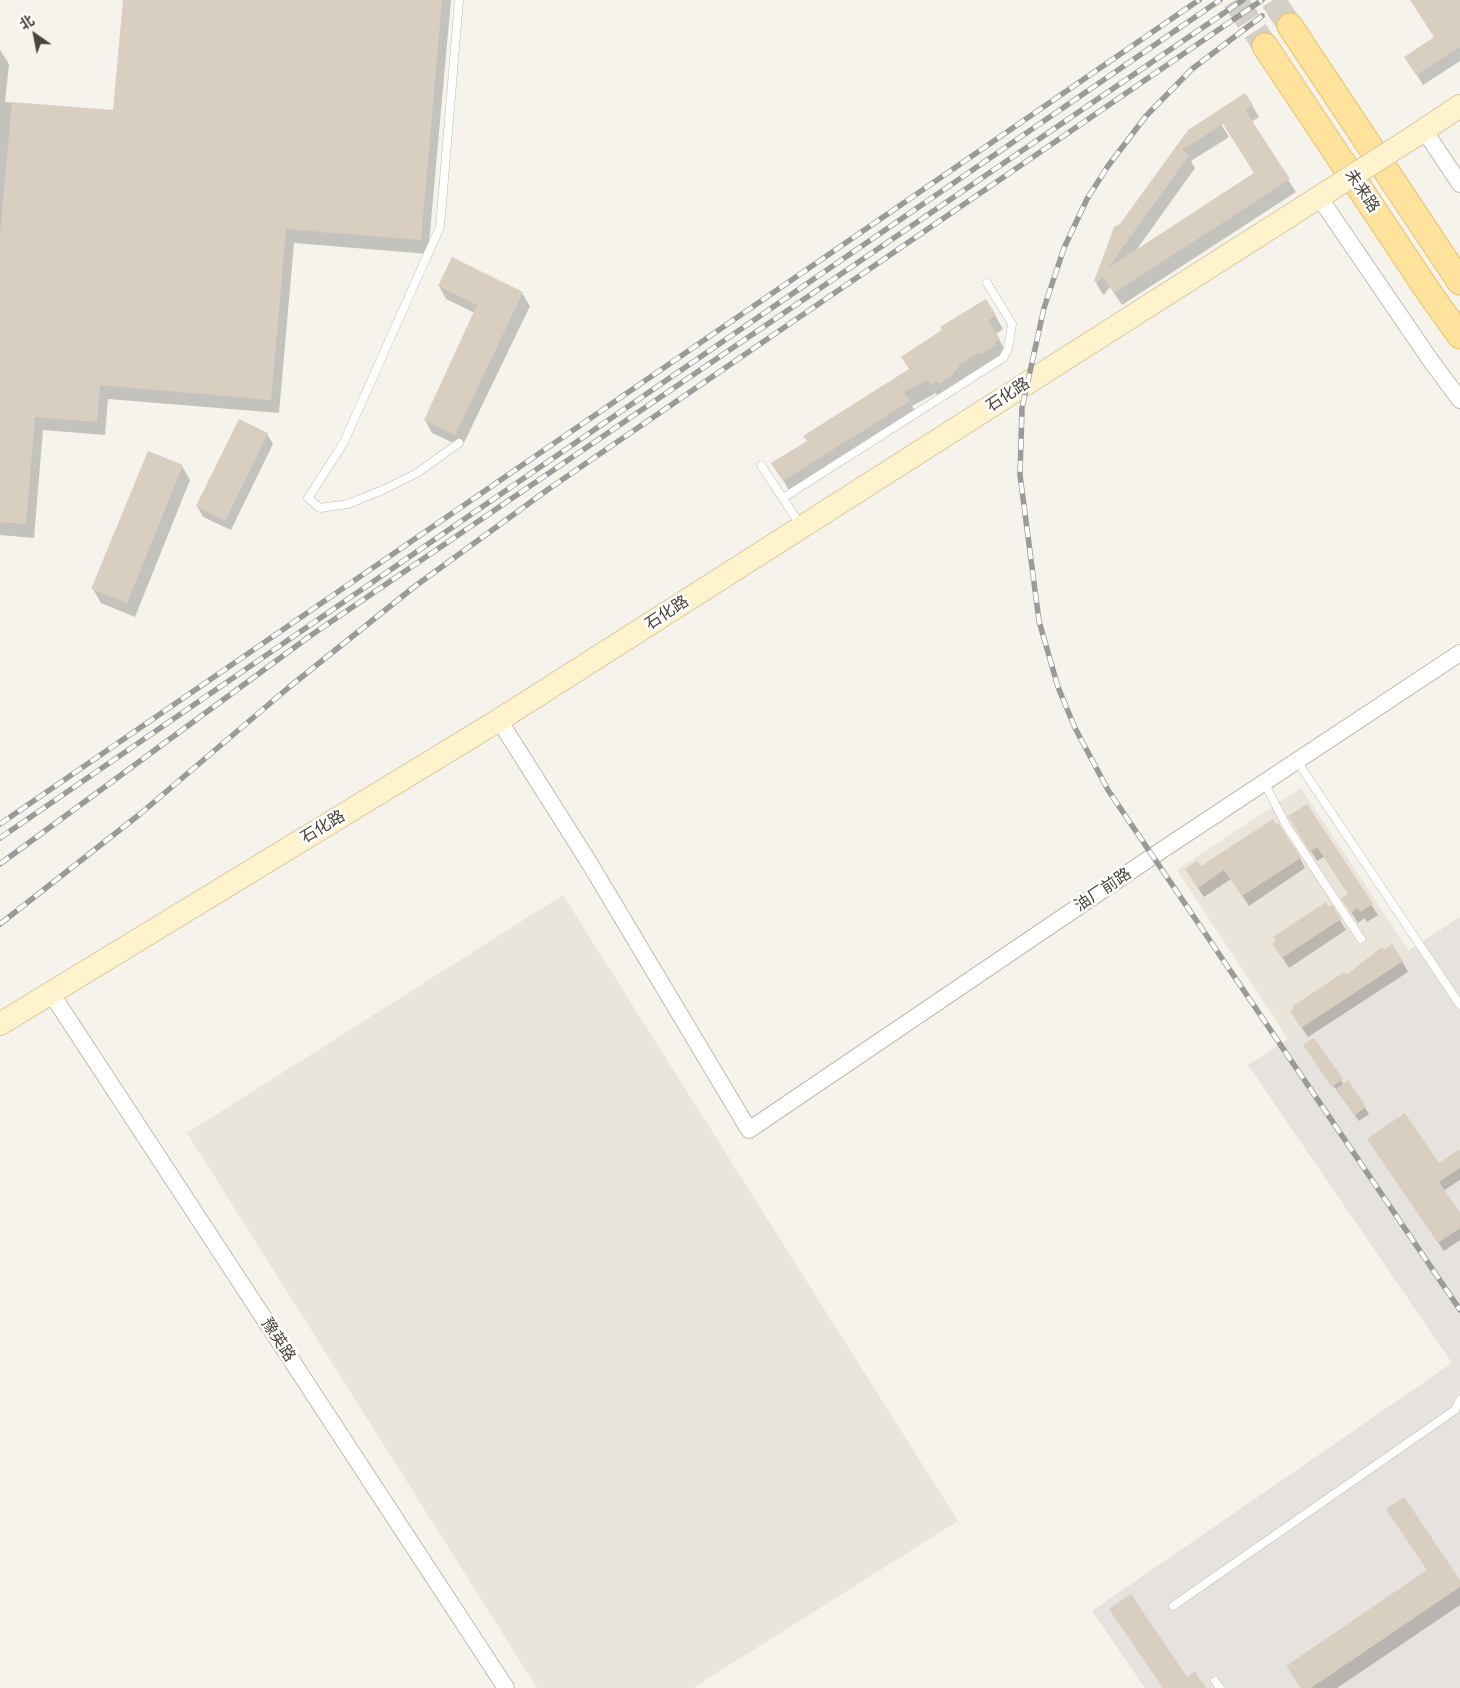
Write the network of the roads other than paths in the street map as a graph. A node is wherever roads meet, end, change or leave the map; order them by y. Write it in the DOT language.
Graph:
graph roads {
  1 [pos="459,0"];
  2 [pos="1290,26"];
  3 [pos="1265,46"];
  4 [pos="1460,106"];
  5 [pos="1420,133"];
  6 [pos="1460,184"];
  7 [pos="1323,195"];
  8 [pos="1460,282"];
  9 [pos="987,283"];
  10 [pos="1460,336"];
  11 [pos="1460,400"];
  12 [pos="459,443"];
  13 [pos="762,464"];
  14 [pos="783,498"];
  15 [pos="802,527"];
  16 [pos="1460,653"];
  17 [pos="499,720"];
  18 [pos="1297,761"];
  19 [pos="1264,782"];
  20 [pos="1362,940"];
  21 [pos="51,993"];
  22 [pos="1460,1005"];
  23 [pos="0,1024"];
  24 [pos="1460,1400"];
  25 [pos="1173,1606"];
  26 [pos="1215,1681"];
  27 [pos="506,1688"];
  28 [pos="1220,1688"];
  1 -- 12 [label="lane"];
  2 -- 8 [label="main road, 未来路"];
  3 -- 10 [label="main road, 未来路"];
  4 -- 5 [label="street"];
  5 -- 6 [label="street"];
  5 -- 7 [label="street, 石化路, bridge"];
  7 -- 11 [label="street"];
  7 -- 15 [label="street, 石化路"];
  9 -- 14 [label="lane"];
  13 -- 14 [label="lane"];
  14 -- 15 [label="lane"];
  15 -- 17 [label="street, 石化路"];
  16 -- 18 [label="street, 油厂前路"];
  17 -- 19 [label="street, 油厂前路"];
  17 -- 21 [label="street, 石化路"];
  18 -- 19 [label="street, 油厂前路"];
  18 -- 22 [label="lane"];
  19 -- 20 [label="lane"];
  21 -- 23 [label="street, 石化路"];
  21 -- 27 [label="street, 豫英路"];
  24 -- 25 [label="lane"];
  26 -- 28 [label="lane"];
}
